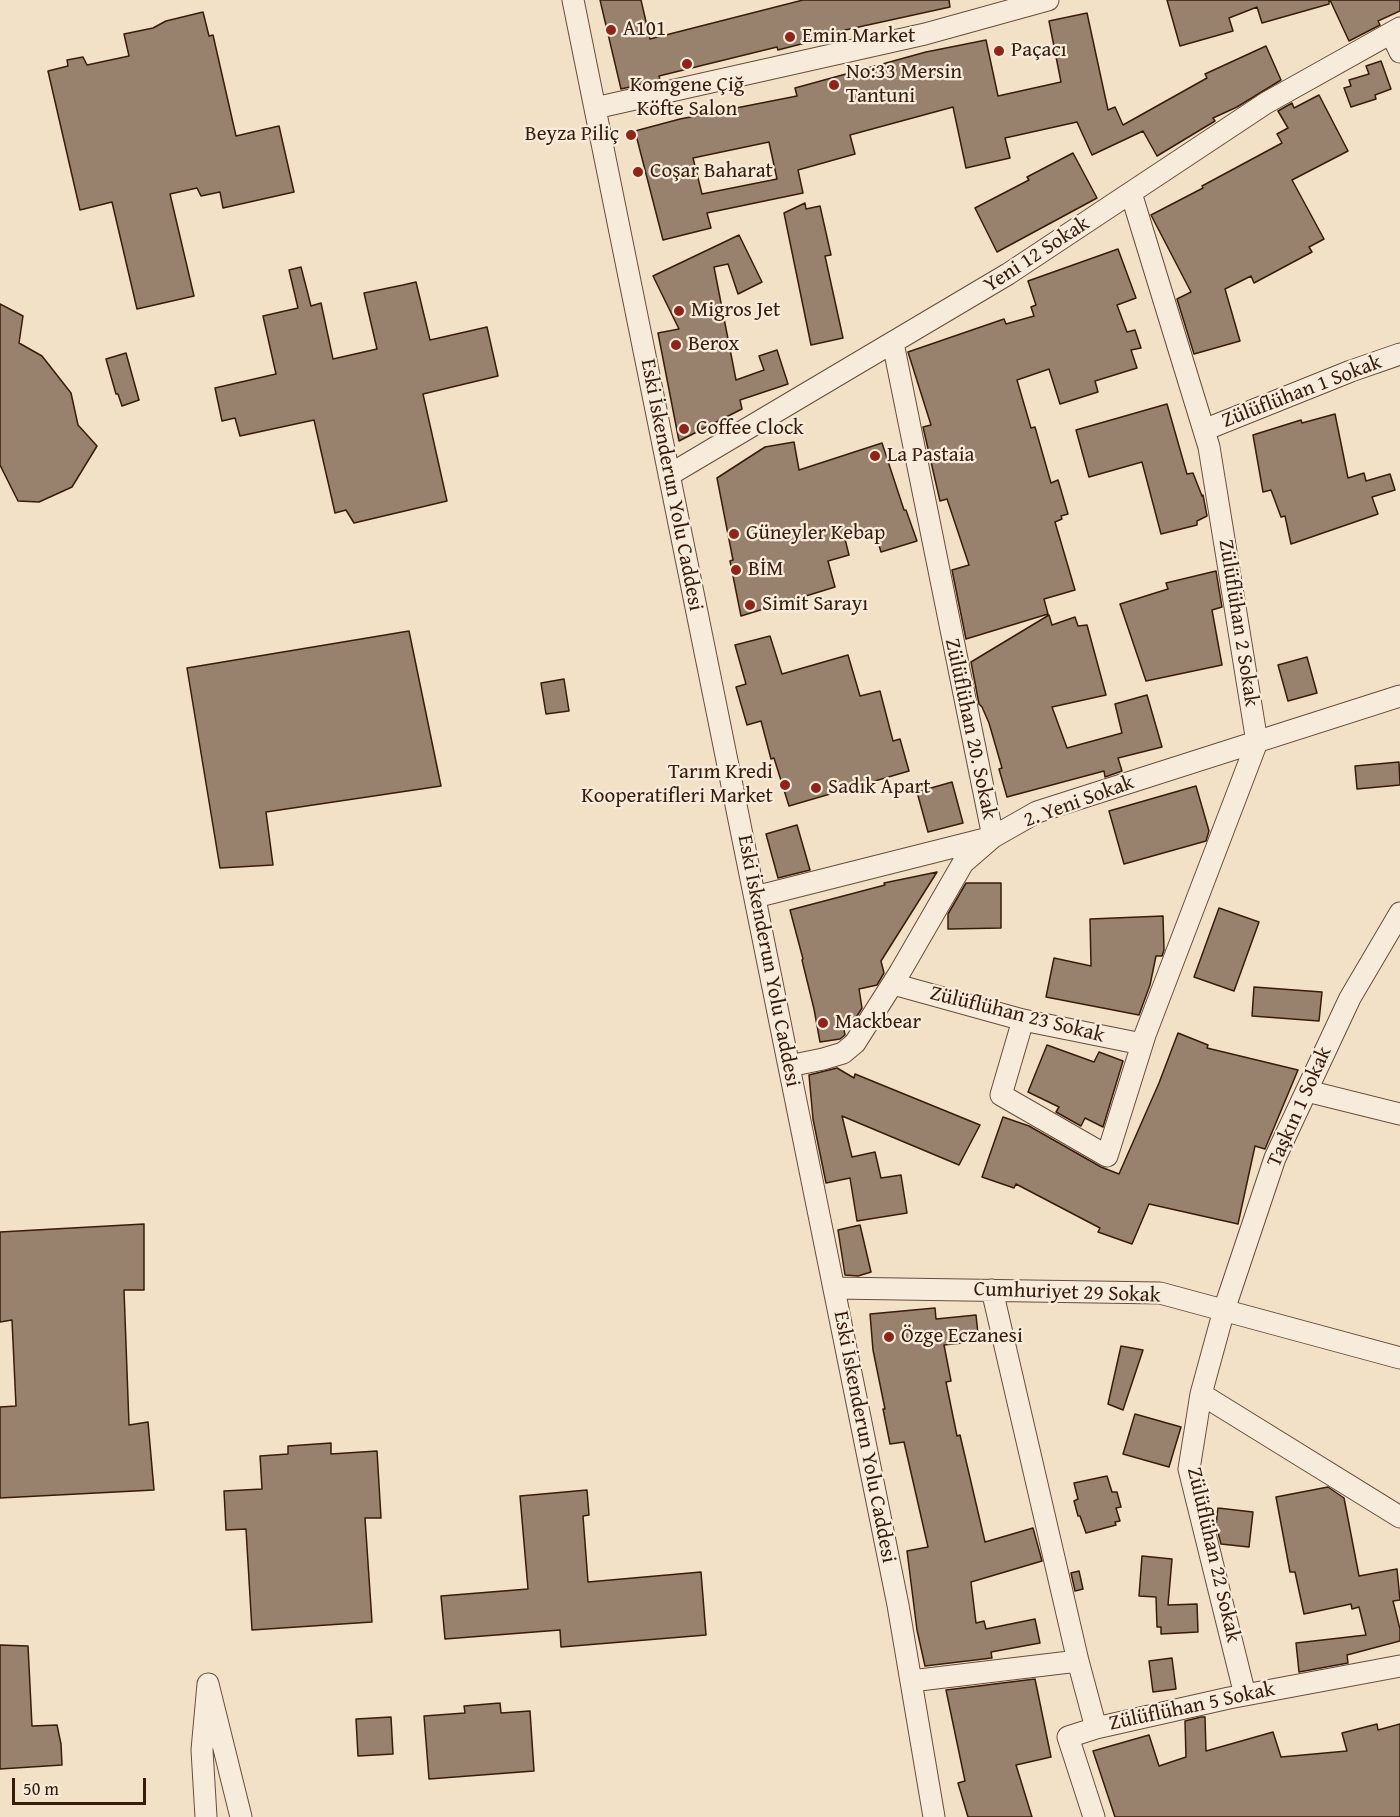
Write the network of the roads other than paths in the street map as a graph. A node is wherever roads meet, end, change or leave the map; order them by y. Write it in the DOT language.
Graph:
graph roads {
  1 [pos="573,0"];
  2 [pos="1048,0"];
  3 [pos="1397,38"];
  4 [pos="595,108"];
  5 [pos="1131,193"];
  6 [pos="893,343"];
  7 [pos="1400,354"];
  8 [pos="1204,430"];
  9 [pos="669,475"];
  10 [pos="1400,696"];
  11 [pos="1257,742"];
  12 [pos="993,837"];
  13 [pos="754,897"];
  14 [pos="1400,913"];
  15 [pos="893,984"];
  16 [pos="1023,1020"];
  17 [pos="1142,1044"];
  18 [pos="789,1066"];
  19 [pos="1307,1091"];
  20 [pos="1400,1114"];
  21 [pos="834,1288"];
  22 [pos="992,1290"];
  23 [pos="1224,1310"];
  24 [pos="1400,1358"];
  25 [pos="1201,1394"];
  26 [pos="1400,1517"];
  27 [pos="1078,1661"];
  28 [pos="1400,1666"];
  29 [pos="911,1681"];
  30 [pos="1245,1695"];
  31 [pos="1096,1728"];
  32 [pos="206,1817"];
  33 [pos="241,1817"];
  34 [pos="934,1817"];
  35 [pos="1094,1817"];
  1 -- 4 [label="street, Eski İskenderun Yolu Caddesi"];
  2 -- 4 [label="street"];
  3 -- 5 [label="street, Yeni 12 Sokak"];
  4 -- 9 [label="street, Eski İskenderun Yolu Caddesi"];
  5 -- 6 [label="street, Yeni 12 Sokak"];
  5 -- 8 [label="street, Zülüflühan 2 Sokak"];
  6 -- 9 [label="street, Yeni 12 Sokak"];
  6 -- 12 [label="street, Zülüflühan 20. Sokak"];
  7 -- 8 [label="street, Zülüflühan 1 Sokak"];
  8 -- 11 [label="street, Zülüflühan 2 Sokak"];
  9 -- 13 [label="street, Eski İskenderun Yolu Caddesi"];
  10 -- 11 [label="street, 2. Yeni Sokak"];
  11 -- 12 [label="street, 2. Yeni Sokak"];
  11 -- 17 [label="street"];
  12 -- 13 [label="street, 2. Yeni Sokak"];
  12 -- 15 [label="street, Zülüflühan 20. Sokak"];
  13 -- 18 [label="street, Eski İskenderun Yolu Caddesi"];
  14 -- 19 [label="street, Taşkın 1 Sokak"];
  15 -- 16 [label="street, Zülüflühan 23 Sokak"];
  15 -- 18 [label="street, Zülüflühan 20. Sokak"];
  16 -- 17 [label="street, Zülüflühan 23 Sokak"];
  16 -- 17 [label="street"];
  18 -- 21 [label="street, Eski İskenderun Yolu Caddesi"];
  19 -- 20 [label="street"];
  19 -- 23 [label="street, Taşkın 1 Sokak"];
  21 -- 22 [label="street, Cumhuriyet 29 Sokak"];
  21 -- 29 [label="street, Eski İskenderun Yolu Caddesi"];
  22 -- 23 [label="street, Cumhuriyet 29 Sokak"];
  22 -- 27 [label="street"];
  23 -- 24 [label="street, Cumhuriyet 29 Sokak"];
  23 -- 25 [label="street, Zülüflühan 22 Sokak"];
  25 -- 26 [label="street"];
  25 -- 30 [label="street, Zülüflühan 22 Sokak"];
  27 -- 29 [label="street"];
  27 -- 31 [label="street"];
  28 -- 30 [label="street, Zülüflühan 5 Sokak"];
  29 -- 34 [label="street, Eski İskenderun Yolu Caddesi"];
  30 -- 31 [label="street, Zülüflühan 5 Sokak"];
  31 -- 35 [label="street, Zülüflühan 5 Sokak"];
  32 -- 33 [label="street"];
}
